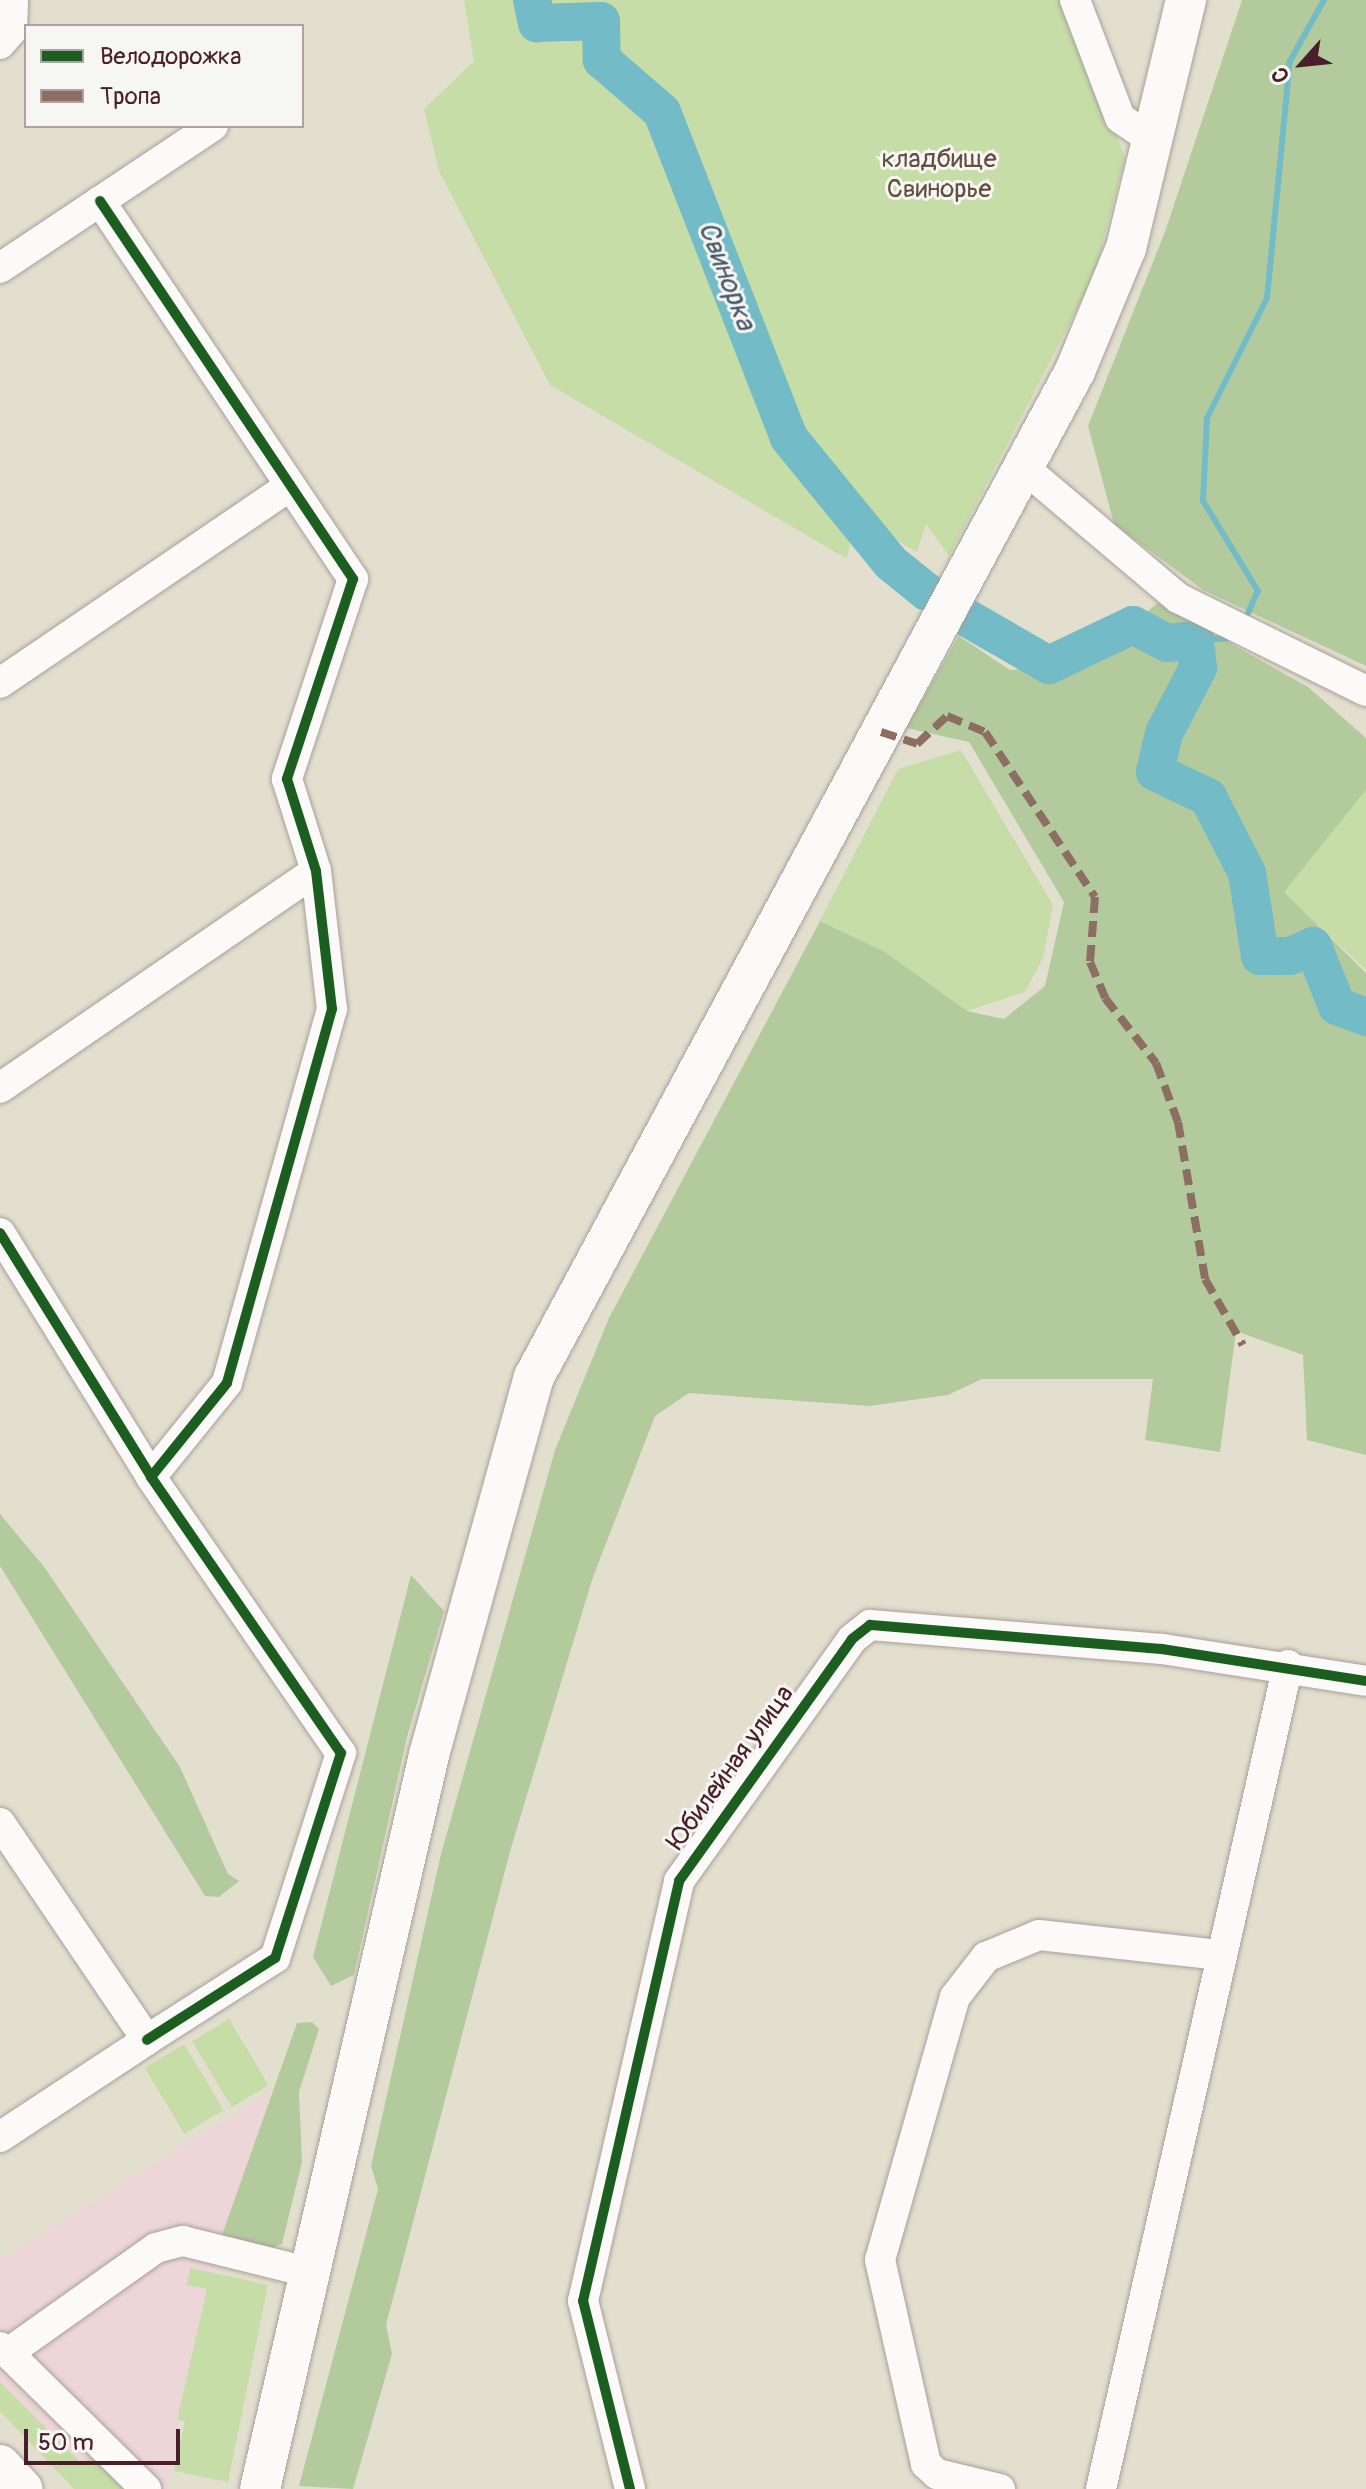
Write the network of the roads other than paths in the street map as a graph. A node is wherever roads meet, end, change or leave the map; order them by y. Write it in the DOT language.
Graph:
graph roads {
  1 [pos="13,0"];
  2 [pos="1075,0"];
  3 [pos="1186,0"];
  4 [pos="0,44"];
  5 [pos="210,128"];
  6 [pos="1154,141"];
  7 [pos="100,201"];
  8 [pos="0,268"];
  9 [pos="1024,468"];
  10 [pos="287,488"];
  11 [pos="0,683"];
  12 [pos="1366,691"];
  13 [pos="316,871"];
  14 [pos="0,1088"];
  15 [pos="0,1233"];
  16 [pos="151,1477"];
  17 [pos="1288,1665"];
  18 [pos="1366,1681"];
  19 [pos="0,1823"];
  20 [pos="1221,1955"];
  21 [pos="147,2040"];
  22 [pos="0,2137"];
  23 [pos="312,2273"];
  24 [pos="4,2350"];
  25 [pos="0,2465"];
  26 [pos="22,2489"];
  27 [pos="146,2489"];
  28 [pos="260,2489"];
  29 [pos="630,2489"];
  30 [pos="1000,2489"];
  31 [pos="1101,2489"];
  1 -- 4 [label="street"];
  2 -- 6 [label="street"];
  3 -- 6 [label="main road"];
  5 -- 7 [label="street"];
  6 -- 9 [label="main road"];
  7 -- 8 [label="street"];
  7 -- 10 [label="street"];
  9 -- 12 [label="street"];
  9 -- 23 [label="main road"];
  10 -- 11 [label="street"];
  10 -- 13 [label="street"];
  13 -- 14 [label="street"];
  13 -- 16 [label="street"];
  15 -- 16 [label="street"];
  16 -- 21 [label="street"];
  17 -- 18 [label="street, Юбилейная улица"];
  17 -- 20 [label="street"];
  17 -- 29 [label="street, Юбилейная улица"];
  19 -- 21 [label="street"];
  20 -- 30 [label="street"];
  20 -- 31 [label="street"];
  21 -- 22 [label="street"];
  23 -- 24 [label="street"];
  23 -- 28 [label="main road"];
  24 -- 27 [label="street"];
  25 -- 26 [label="main road"];
}
